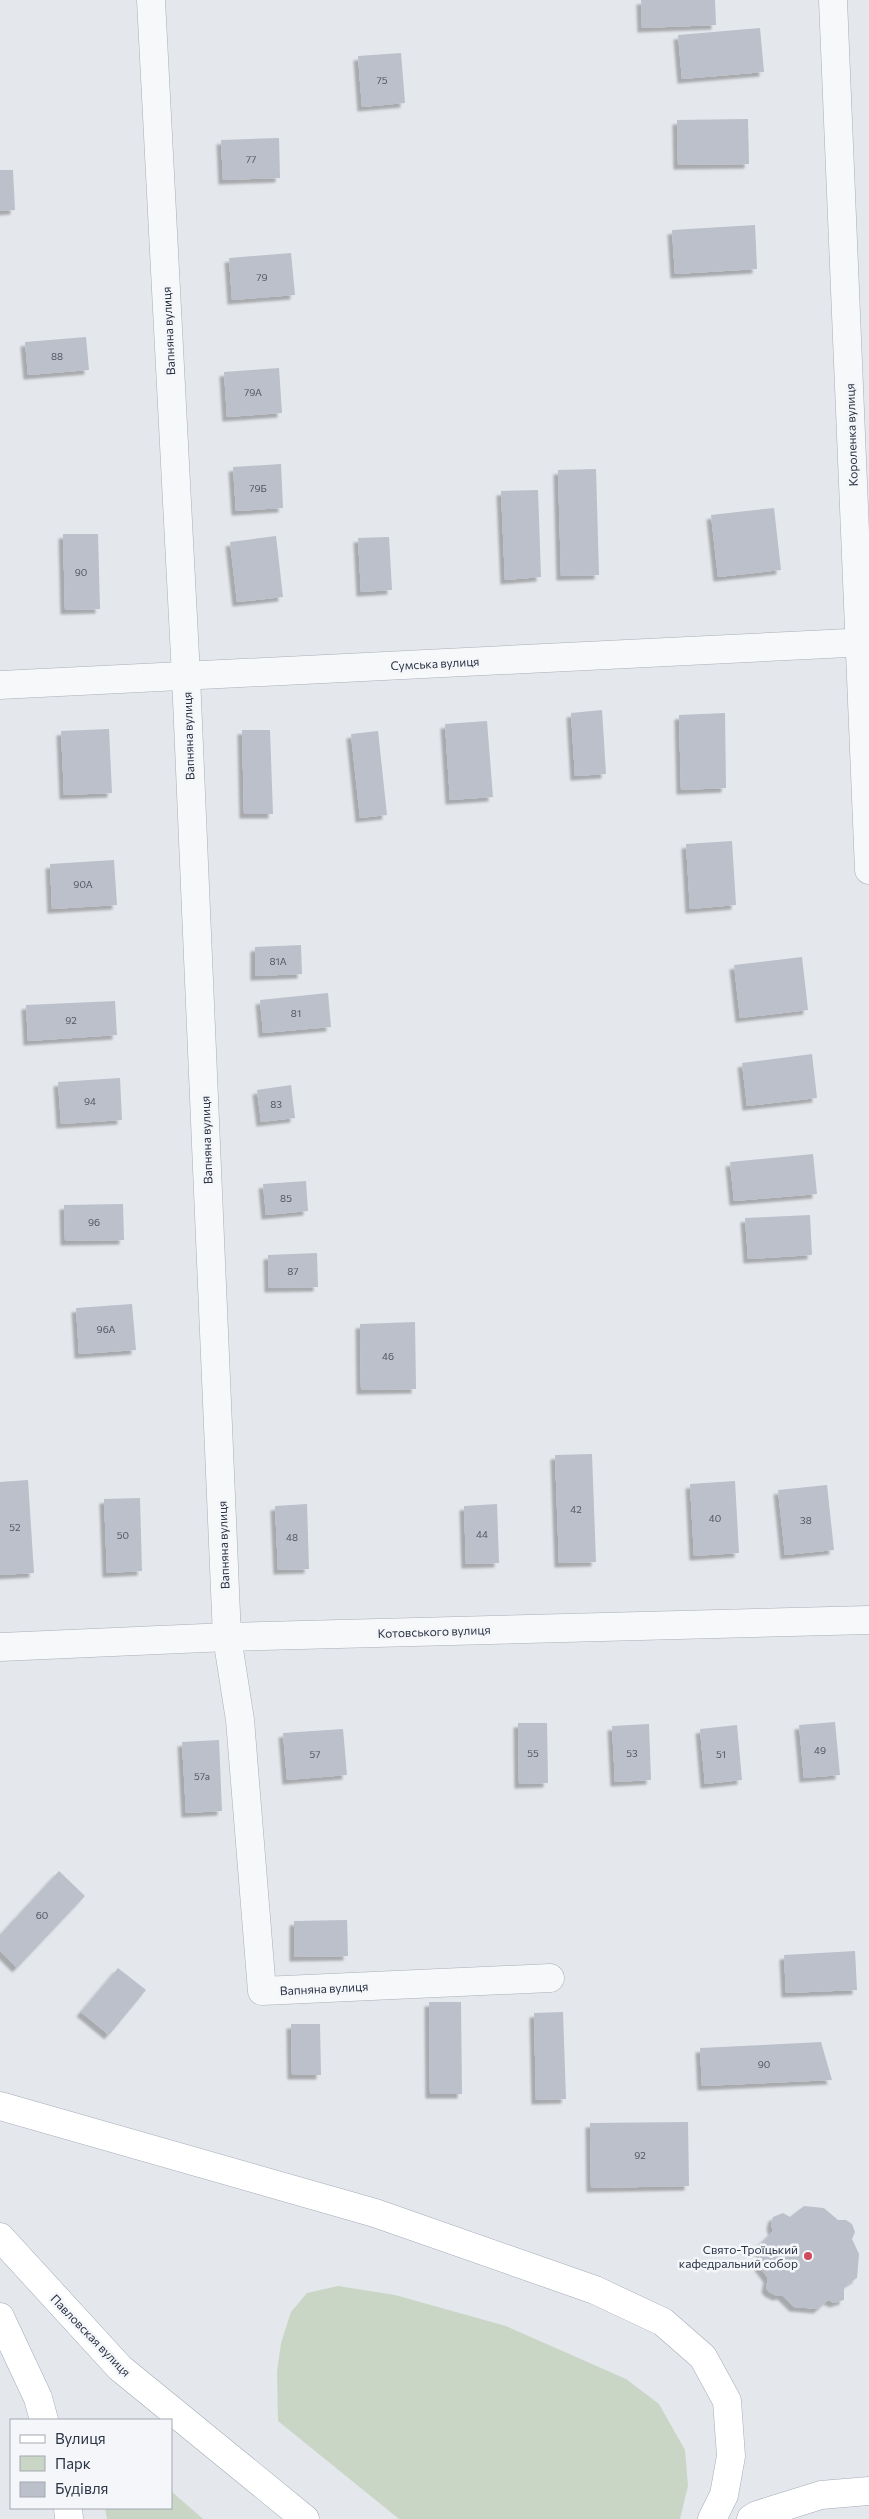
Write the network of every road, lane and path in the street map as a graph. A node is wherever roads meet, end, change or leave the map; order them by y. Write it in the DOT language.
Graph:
graph roads {
  1 [pos="151,0"];
  2 [pos="833,0"];
  3 [pos="864,642"];
  4 [pos="186,676"];
  5 [pos="0,685"];
  6 [pos="869,870"];
  7 [pos="869,1620"];
  8 [pos="227,1637"];
  9 [pos="0,1647"];
  10 [pos="550,1978"];
  11 [pos="0,2106"];
  12 [pos="0,2237"];
  13 [pos="0,2316"];
  14 [pos="44,2419"];
  15 [pos="869,2491"];
  16 [pos="305,2519"];
  17 [pos="712,2519"];
  18 [pos="751,2519"];
  1 -- 4 [label="street, Вапняна вулиця"];
  2 -- 3 [label="street, Короленка вулиця"];
  3 -- 4 [label="street, Сумська вулиця"];
  3 -- 6 [label="street, Короленка вулиця"];
  4 -- 5 [label="street, Сумська вулиця"];
  4 -- 8 [label="street, Вапняна вулиця"];
  7 -- 8 [label="street, Котовського вулиця"];
  8 -- 9 [label="street, Котовського вулиця"];
  8 -- 10 [label="street, Вапняна вулиця"];
  11 -- 17 [label="main road"];
  12 -- 16 [label="main road, Павловская вулиця"];
  13 -- 14 [label="main road"];
  15 -- 18 [label="main road"];
}
